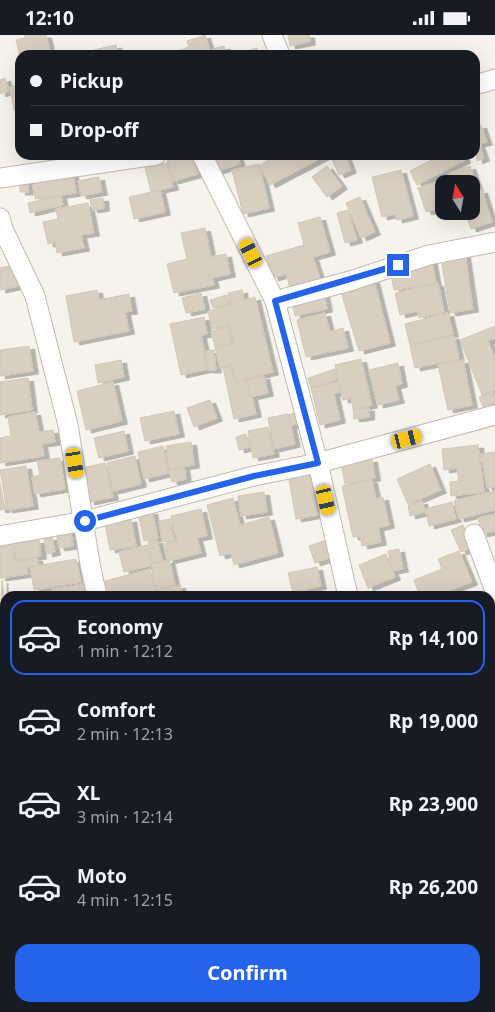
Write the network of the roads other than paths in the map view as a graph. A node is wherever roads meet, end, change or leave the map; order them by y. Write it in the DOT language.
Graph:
graph roads {
  1 [pos="272,35"];
  2 [pos="278,50"];
  3 [pos="495,79"];
  4 [pos="480,84"];
  5 [pos="122,160"];
  6 [pos="204,160"];
  7 [pos="0,178"];
  8 [pos="0,218"];
  9 [pos="495,242"];
  10 [pos="275,301"];
  11 [pos="495,415"];
  12 [pos="318,463"];
  13 [pos="85,521"];
  14 [pos="474,534"];
  15 [pos="0,535"];
  16 [pos="96,591"];
  17 [pos="347,591"];
  18 [pos="495,591"];
  1 -- 2 [label="street"];
  3 -- 4 [label="street"];
  5 -- 7 [label="street"];
  6 -- 10 [label="street"];
  8 -- 13 [label="street"];
  9 -- 10 [label="street"];
  10 -- 12 [label="street"];
  11 -- 12 [label="street"];
  12 -- 13 [label="street"];
  12 -- 17 [label="street"];
  13 -- 15 [label="street"];
  13 -- 16 [label="street"];
  14 -- 18 [label="street"];
}
